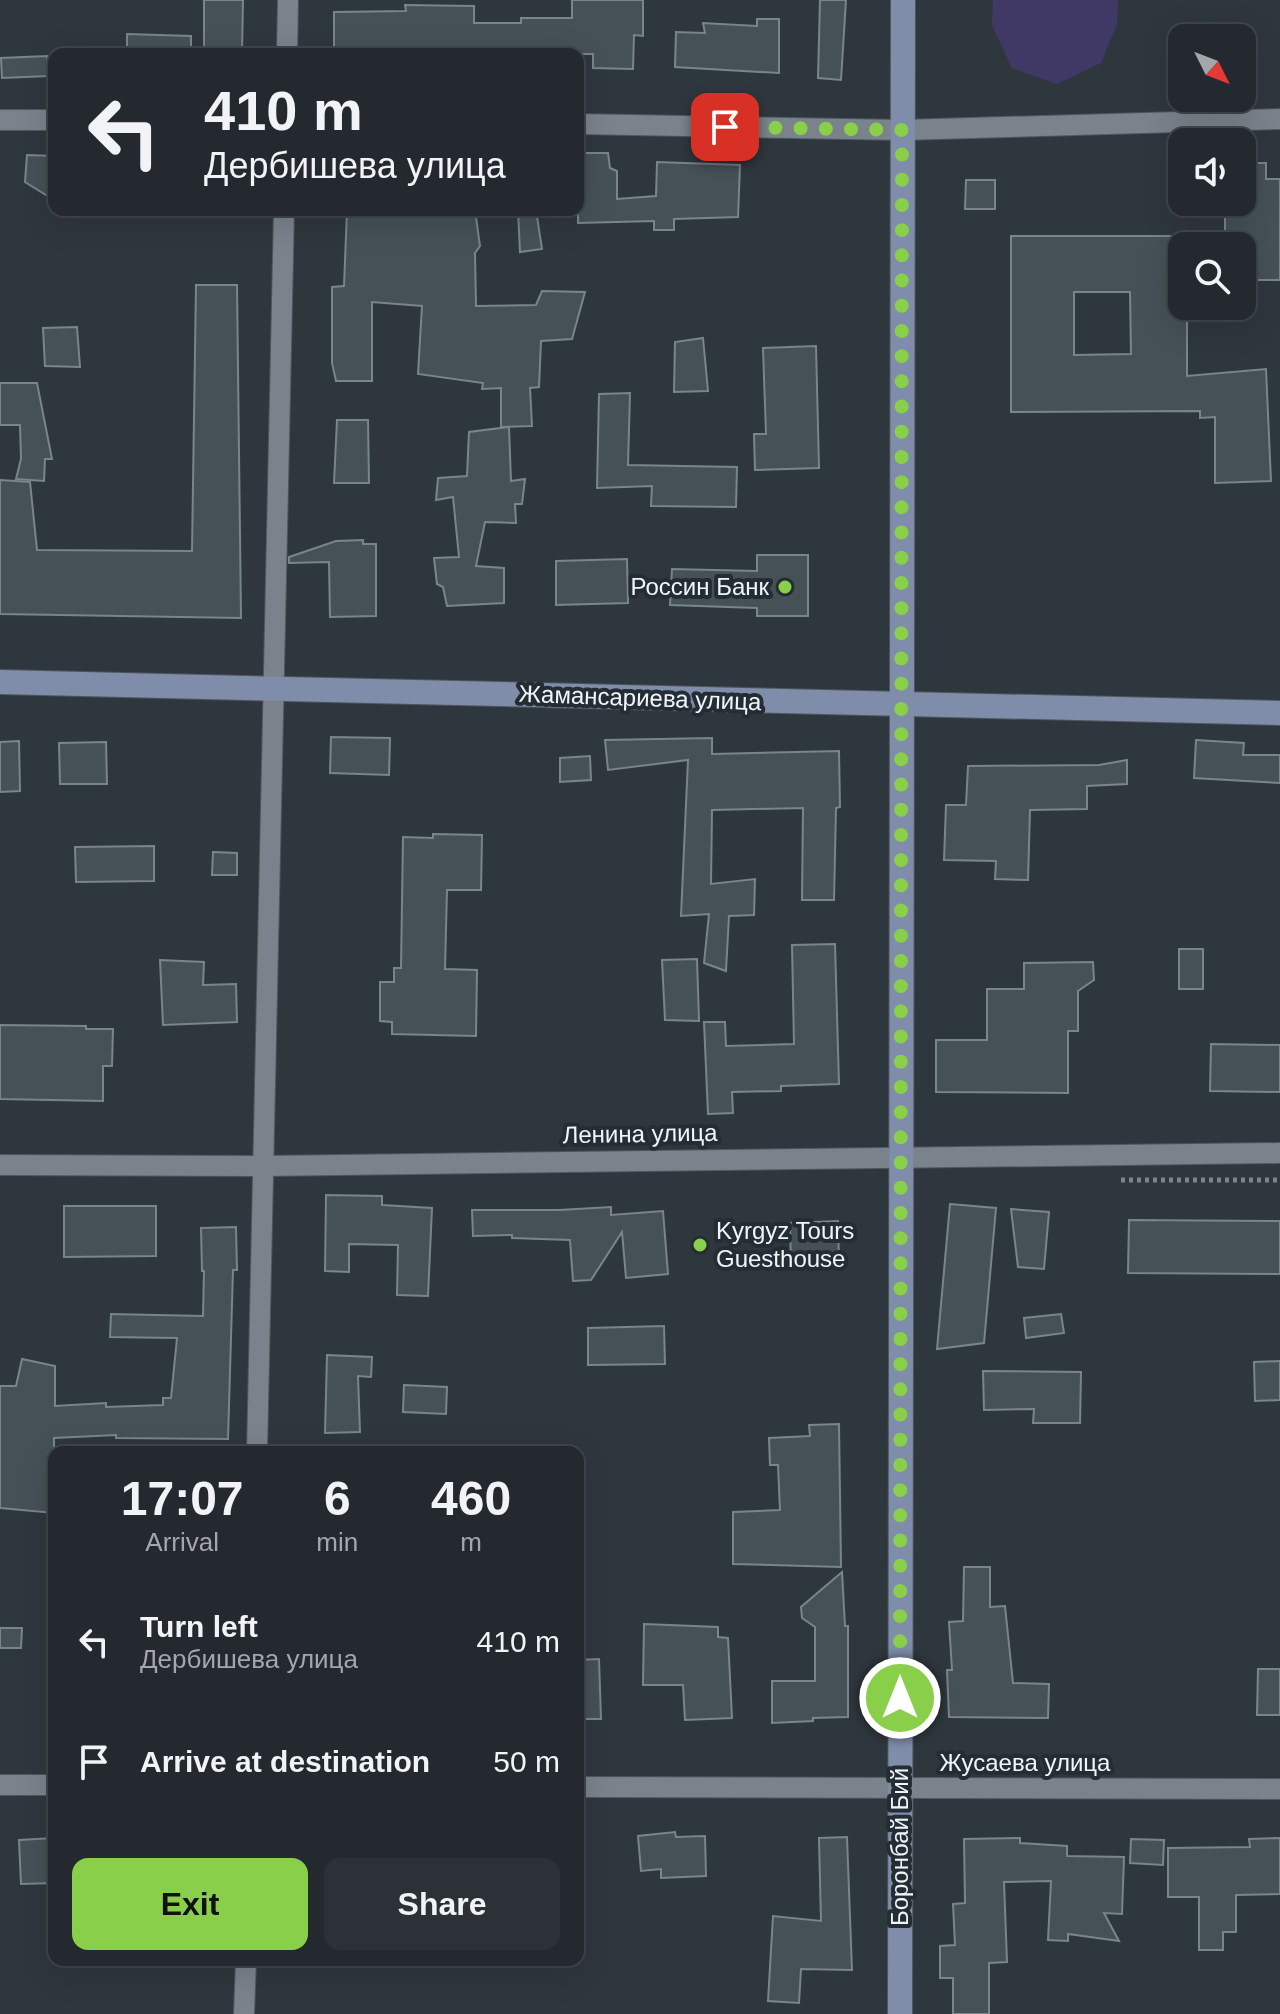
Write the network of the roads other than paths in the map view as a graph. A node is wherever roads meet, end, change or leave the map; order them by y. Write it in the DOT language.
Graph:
graph roads {
  1 [pos="288,0"];
  2 [pos="903,0"];
  3 [pos="287,48"];
  4 [pos="1280,119"];
  5 [pos="0,120"];
  6 [pos="48,120"];
  7 [pos="584,124"];
  8 [pos="902,130"];
  9 [pos="284,216"];
  10 [pos="0,682"];
  11 [pos="273,688"];
  12 [pos="900,705"];
  13 [pos="1280,713"];
  14 [pos="1280,1153"];
  15 [pos="900,1157"];
  16 [pos="0,1165"];
  17 [pos="263,1166"];
  18 [pos="257,1446"];
  19 [pos="0,1785"];
  20 [pos="48,1785"];
  21 [pos="584,1787"];
  22 [pos="900,1789"];
  23 [pos="1280,1789"];
  24 [pos="246,1966"];
  25 [pos="244,2014"];
  26 [pos="900,2014"];
  1 -- 3 [label="street"];
  2 -- 8 [label="street, Боронбай Бий"];
  4 -- 8 [label="street"];
  5 -- 6 [label="street"];
  7 -- 8 [label="street"];
  8 -- 12 [label="street, Боронбай Бий"];
  9 -- 11 [label="street"];
  10 -- 11 [label="street, Жамансариева улица"];
  11 -- 12 [label="street, Жамансариева улица"];
  11 -- 17 [label="street"];
  12 -- 13 [label="street, Жамансариева улица"];
  12 -- 15 [label="street, Боронбай Бий"];
  14 -- 15 [label="street, Ленина улица"];
  15 -- 17 [label="street, Ленина улица"];
  15 -- 22 [label="street, Боронбай Бий"];
  16 -- 17 [label="street, Ленина улица"];
  17 -- 18 [label="street"];
  19 -- 20 [label="street"];
  21 -- 22 [label="street, Жусаева улица"];
  22 -- 23 [label="street, Жусаева улица"];
  22 -- 26 [label="street, Боронбай Бий"];
  24 -- 25 [label="street"];
}
